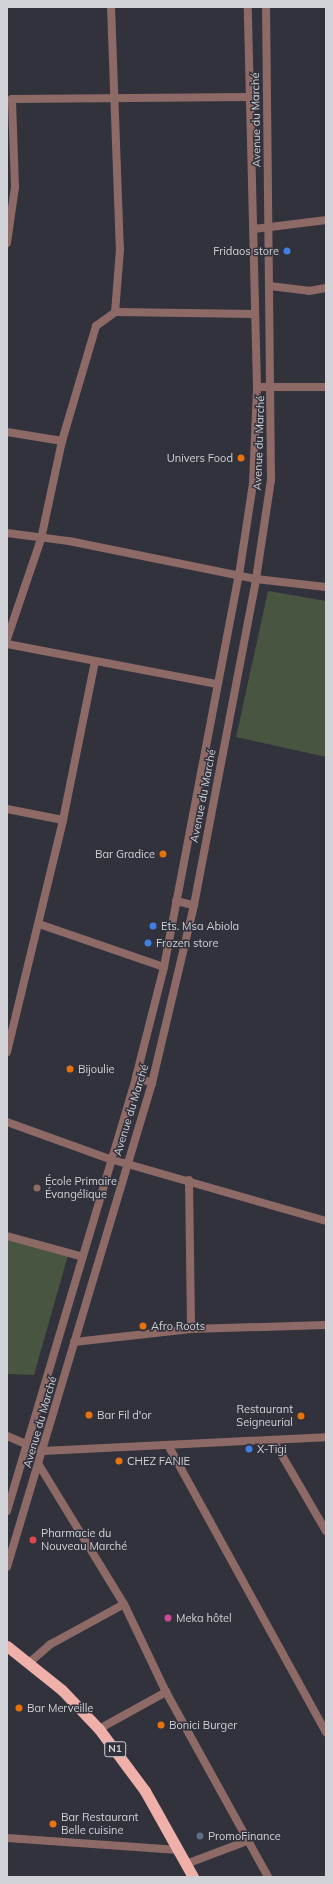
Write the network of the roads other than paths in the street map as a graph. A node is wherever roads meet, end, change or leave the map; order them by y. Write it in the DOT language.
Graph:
graph roads {
  1 [pos="111,7"];
  2 [pos="248,7"];
  3 [pos="266,7"];
  4 [pos="112,96"];
  5 [pos="250,96"];
  6 [pos="326,220"];
  7 [pos="269,228"];
  8 [pos="254,229"];
  9 [pos="7,243"];
  10 [pos="270,286"];
  11 [pos="326,288"];
  12 [pos="115,312"];
  13 [pos="255,314"];
  14 [pos="257,387"];
  15 [pos="272,387"];
  16 [pos="326,387"];
  17 [pos="7,432"];
  18 [pos="62,441"];
  19 [pos="7,533"];
  20 [pos="41,538"];
  21 [pos="239,575"];
  22 [pos="256,578"];
  23 [pos="326,587"];
  24 [pos="7,639"];
  25 [pos="7,644"];
  26 [pos="95,662"];
  27 [pos="217,684"];
  28 [pos="7,810"];
  29 [pos="63,820"];
  30 [pos="176,901"];
  31 [pos="194,905"];
  32 [pos="39,924"];
  33 [pos="164,967"];
  34 [pos="7,1052"];
  35 [pos="136,1077"];
  36 [pos="152,1083"];
  37 [pos="7,1122"];
  38 [pos="110,1159"];
  39 [pos="126,1163"];
  40 [pos="188,1180"];
  41 [pos="326,1221"];
  42 [pos="7,1236"];
  43 [pos="80,1256"];
  44 [pos="326,1325"];
  45 [pos="192,1328"];
  46 [pos="74,1342"];
  47 [pos="7,1436"];
  48 [pos="326,1437"];
  49 [pos="273,1440"];
  50 [pos="30,1444"];
  51 [pos="168,1445"];
  52 [pos="44,1451"];
  53 [pos="39,1465"];
  54 [pos="7,1511"];
  55 [pos="326,1531"];
  56 [pos="7,1567"];
  57 [pos="124,1604"];
  58 [pos="7,1646"];
  59 [pos="30,1662"];
  60 [pos="166,1692"];
  61 [pos="99,1729"];
  62 [pos="326,1732"];
  63 [pos="7,1838"];
  64 [pos="250,1840"];
  65 [pos="179,1850"];
  66 [pos="186,1864"];
  67 [pos="194,1877"];
  68 [pos="268,1877"];
  1 -- 4 [label="street"];
  2 -- 5 [label="street, Avenue du Marché"];
  3 -- 7 [label="street, Avenue du Marché"];
  4 -- 5 [label="street"];
  4 -- 9 [label="street"];
  4 -- 12 [label="street"];
  5 -- 8 [label="street, Avenue du Marché"];
  6 -- 7 [label="street"];
  7 -- 8 [label="street"];
  7 -- 10 [label="street, Avenue du Marché"];
  8 -- 13 [label="street, Avenue du Marché"];
  10 -- 11 [label="street"];
  10 -- 15 [label="street, Avenue du Marché"];
  12 -- 13 [label="street"];
  12 -- 18 [label="street"];
  13 -- 14 [label="street, Avenue du Marché"];
  14 -- 15 [label="street"];
  14 -- 21 [label="street, Avenue du Marché"];
  15 -- 16 [label="street"];
  15 -- 22 [label="street, Avenue du Marché"];
  17 -- 18 [label="street"];
  18 -- 20 [label="street"];
  19 -- 20 [label="street"];
  20 -- 21 [label="street"];
  20 -- 24 [label="street"];
  21 -- 22 [label="street"];
  21 -- 27 [label="street, Avenue du Marché"];
  22 -- 23 [label="street"];
  22 -- 31 [label="street, Avenue du Marché"];
  25 -- 26 [label="street"];
  26 -- 27 [label="street"];
  26 -- 29 [label="street"];
  27 -- 30 [label="street, Avenue du Marché"];
  28 -- 29 [label="street"];
  29 -- 32 [label="street"];
  30 -- 31 [label="street"];
  30 -- 33 [label="street, Avenue du Marché"];
  31 -- 36 [label="street, Avenue du Marché"];
  32 -- 33 [label="street"];
  32 -- 34 [label="street"];
  33 -- 35 [label="street, Avenue du Marché"];
  35 -- 36 [label="street"];
  35 -- 38 [label="street, Avenue du Marché"];
  36 -- 39 [label="street, Avenue du Marché"];
  37 -- 38 [label="street"];
  38 -- 39 [label="street"];
  38 -- 43 [label="street, Avenue du Marché"];
  39 -- 40 [label="street"];
  39 -- 46 [label="street, Avenue du Marché"];
  40 -- 41 [label="street"];
  40 -- 45 [label="street"];
  42 -- 43 [label="street"];
  43 -- 50 [label="street, Avenue du Marché"];
  44 -- 45 [label="street"];
  45 -- 46 [label="street"];
  46 -- 52 [label="street, Avenue du Marché"];
  47 -- 50 [label="street"];
  48 -- 49 [label="street"];
  49 -- 51 [label="street"];
  49 -- 55 [label="street"];
  50 -- 52 [label="street"];
  50 -- 54 [label="street, Avenue du Marché"];
  51 -- 52 [label="street"];
  51 -- 62 [label="street"];
  52 -- 53 [label="street, Avenue du Marché"];
  53 -- 56 [label="street, Avenue du Marché"];
  53 -- 57 [label="street"];
  57 -- 59 [label="street"];
  57 -- 60 [label="street"];
  58 -- 59 [label="highway, N1"];
  59 -- 61 [label="highway, N1"];
  60 -- 61 [label="street"];
  60 -- 64 [label="street"];
  61 -- 65 [label="highway, N1"];
  63 -- 65 [label="street"];
  64 -- 66 [label="street"];
  64 -- 68 [label="street"];
  65 -- 66 [label="highway, N1"];
  66 -- 67 [label="highway, N1"];
}
